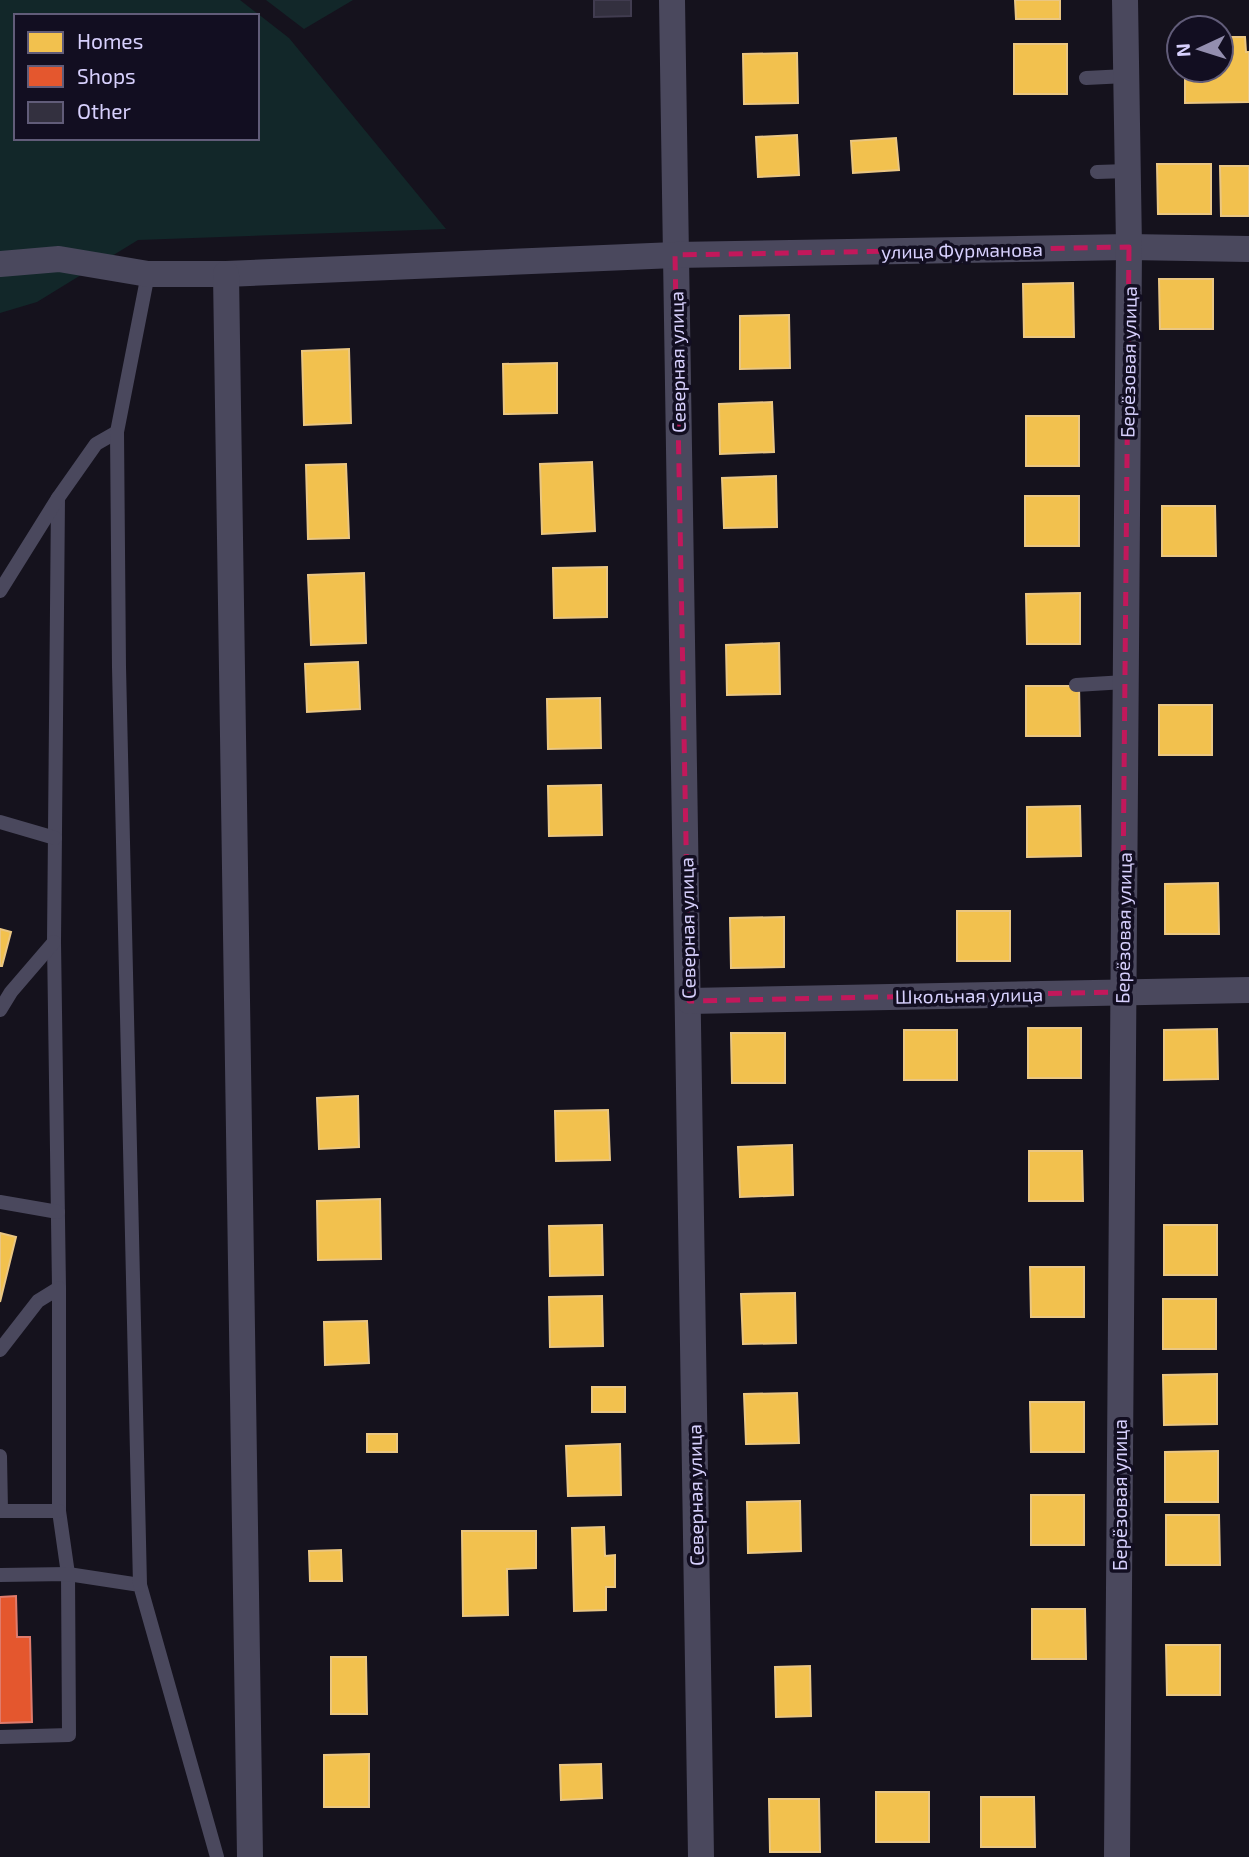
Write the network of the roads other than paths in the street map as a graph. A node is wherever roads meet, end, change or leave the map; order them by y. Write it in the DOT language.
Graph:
graph roads {
  1 [pos="672,0"];
  2 [pos="1125,0"];
  3 [pos="1126,76"];
  4 [pos="1086,78"];
  5 [pos="1127,171"];
  6 [pos="1097,172"];
  7 [pos="1129,247"];
  8 [pos="1249,249"];
  9 [pos="675,255"];
  10 [pos="0,264"];
  11 [pos="148,274"];
  12 [pos="226,274"];
  13 [pos="117,432"];
  14 [pos="58,498"];
  15 [pos="0,592"];
  16 [pos="1125,682"];
  17 [pos="1076,685"];
  18 [pos="0,822"];
  19 [pos="55,838"];
  20 [pos="54,942"];
  21 [pos="1249,990"];
  22 [pos="1122,992"];
  23 [pos="689,1001"];
  24 [pos="0,1010"];
  25 [pos="0,1202"];
  26 [pos="58,1212"];
  27 [pos="58,1287"];
  28 [pos="0,1350"];
  29 [pos="0,1456"];
  30 [pos="0,1511"];
  31 [pos="59,1511"];
  32 [pos="68,1574"];
  33 [pos="0,1575"];
  34 [pos="140,1585"];
  35 [pos="0,1737"];
  36 [pos="217,1857"];
  37 [pos="250,1857"];
  38 [pos="701,1857"];
  39 [pos="1117,1857"];
  1 -- 9 [label="street, Северная улица"];
  2 -- 3 [label="street, Берёзовая улица"];
  3 -- 4 [label="lane"];
  3 -- 5 [label="street, Берёзовая улица"];
  5 -- 6 [label="lane"];
  5 -- 7 [label="street, Берёзовая улица"];
  7 -- 8 [label="street, улица Фурманова"];
  7 -- 9 [label="street, улица Фурманова"];
  7 -- 16 [label="street, Берёзовая улица"];
  9 -- 12 [label="street, улица Фурманова"];
  9 -- 23 [label="street, Северная улица"];
  10 -- 11 [label="street, улица Фурманова"];
  11 -- 12 [label="street, улица Фурманова"];
  11 -- 13 [label="lane"];
  12 -- 37 [label="street"];
  13 -- 14 [label="lane"];
  13 -- 34 [label="lane"];
  14 -- 15 [label="lane"];
  14 -- 19 [label="lane"];
  16 -- 17 [label="lane"];
  16 -- 22 [label="street, Берёзовая улица"];
  18 -- 19 [label="lane"];
  19 -- 20 [label="lane"];
  20 -- 24 [label="lane"];
  20 -- 26 [label="lane"];
  21 -- 22 [label="street, Школьная улица"];
  22 -- 23 [label="street, Школьная улица"];
  22 -- 39 [label="street, Берёзовая улица"];
  23 -- 38 [label="street, Северная улица"];
  25 -- 26 [label="lane"];
  26 -- 27 [label="lane"];
  27 -- 28 [label="lane"];
  27 -- 31 [label="lane"];
  29 -- 30 [label="lane"];
  30 -- 31 [label="lane"];
  31 -- 32 [label="lane"];
  32 -- 33 [label="lane"];
  32 -- 34 [label="lane"];
  32 -- 35 [label="lane"];
  34 -- 36 [label="lane"];
}
